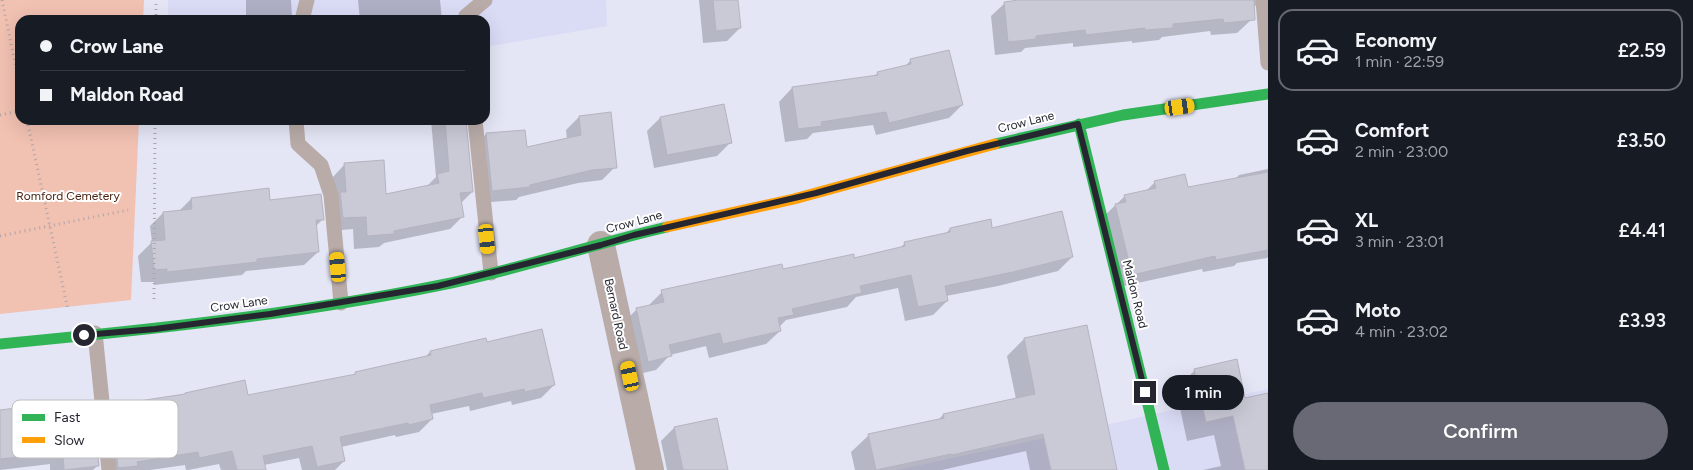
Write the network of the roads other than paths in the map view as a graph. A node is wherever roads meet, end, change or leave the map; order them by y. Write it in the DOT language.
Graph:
graph roads {
  1 [pos="307,0"];
  2 [pos="485,0"];
  3 [pos="1264,0"];
  4 [pos="303,15"];
  5 [pos="467,15"];
  6 [pos="1268,63"];
  7 [pos="1268,94"];
  8 [pos="1078,124"];
  9 [pos="296,125"];
  10 [pos="475,125"];
  11 [pos="601,245"];
  12 [pos="490,273"];
  13 [pos="341,303"];
  14 [pos="95,333"];
  15 [pos="0,344"];
  16 [pos="102,400"];
  17 [pos="650,470"];
  18 [pos="1164,470"];
  1 -- 4 [label="lane"];
  2 -- 5 [label="lane"];
  3 -- 6 [label="lane"];
  7 -- 8 [label="street, Crow Lane"];
  8 -- 11 [label="street, Crow Lane"];
  8 -- 18 [label="street, Maldon Road"];
  9 -- 13 [label="lane"];
  10 -- 12 [label="lane"];
  11 -- 12 [label="street, Crow Lane"];
  11 -- 17 [label="street, Bernard Road"];
  12 -- 13 [label="street, Crow Lane"];
  13 -- 14 [label="street, Crow Lane"];
  14 -- 15 [label="street, Crow Lane"];
  14 -- 16 [label="lane"];
}
